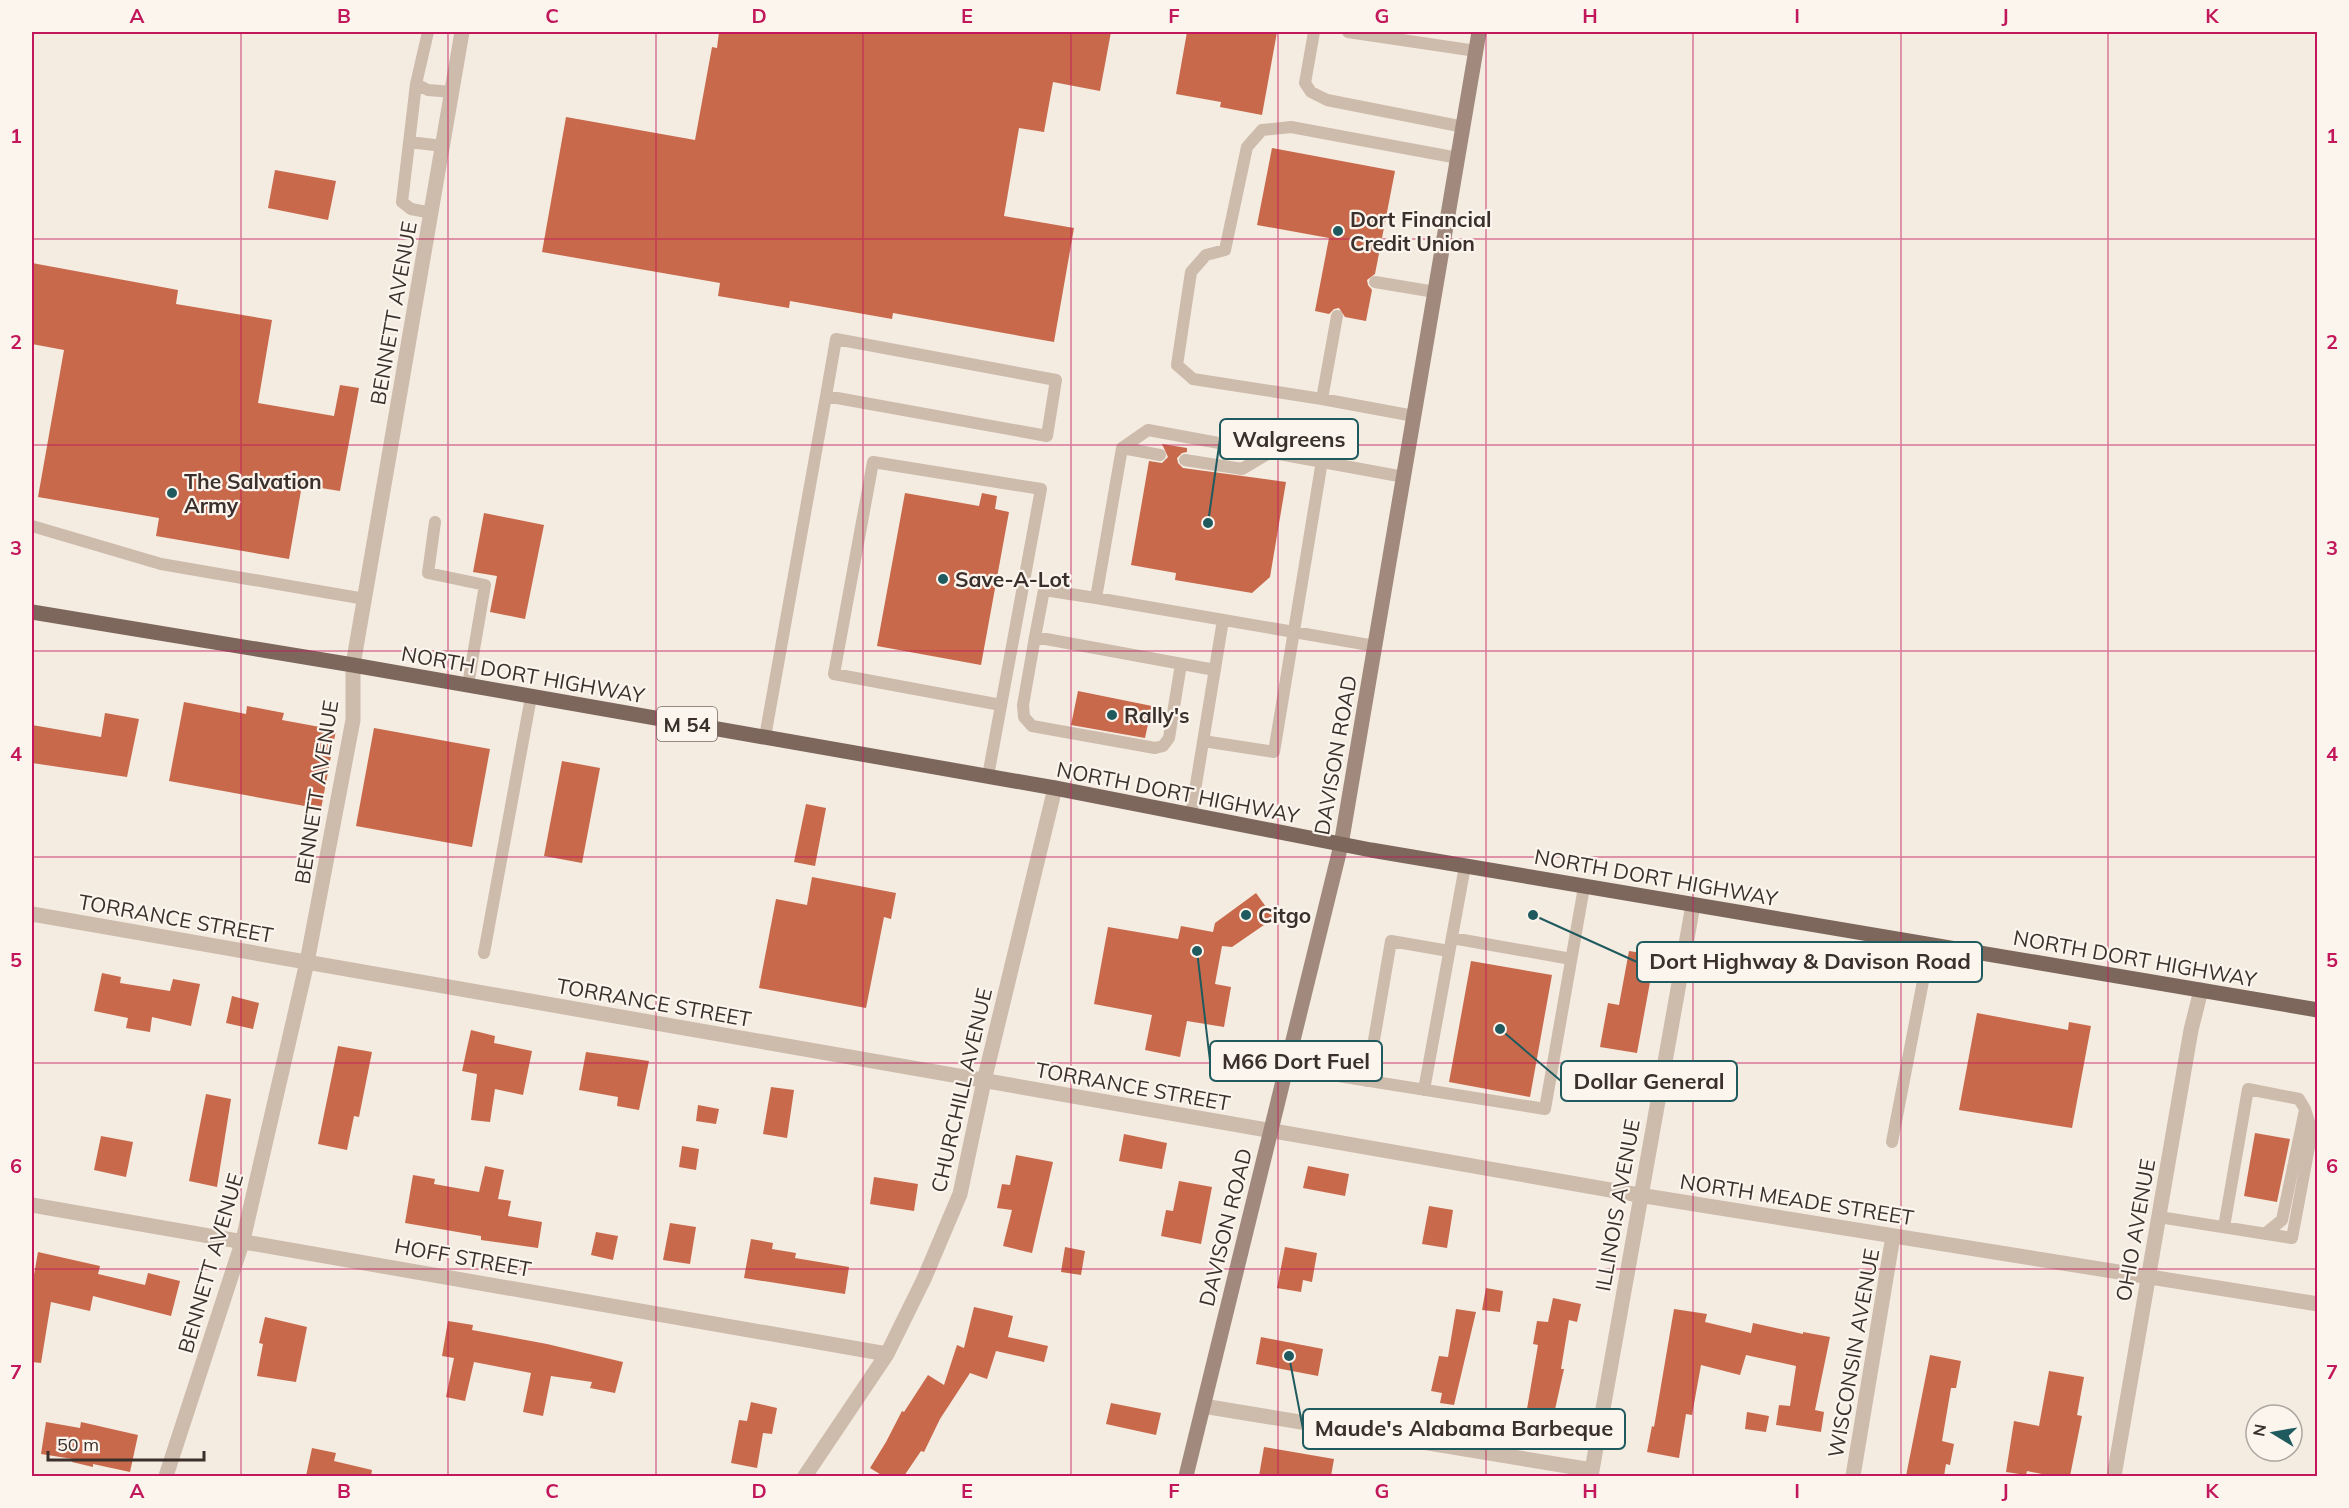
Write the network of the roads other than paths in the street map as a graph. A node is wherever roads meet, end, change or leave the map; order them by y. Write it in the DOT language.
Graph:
graph roads {
  1 [pos="428,32"];
  2 [pos="462,32"];
  3 [pos="1314,32"];
  4 [pos="1348,32"];
  5 [pos="1479,32"];
  6 [pos="1476,51"];
  7 [pos="416,84"];
  8 [pos="452,92"];
  9 [pos="1464,127"];
  10 [pos="409,141"];
  11 [pos="443,146"];
  12 [pos="1458,158"];
  13 [pos="432,213"];
  14 [pos="1375,282"];
  15 [pos="1435,292"];
  16 [pos="1337,316"];
  17 [pos="826,396"];
  18 [pos="1322,399"];
  19 [pos="1414,416"];
  20 [pos="1122,448"];
  21 [pos="1271,452"];
  22 [pos="1160,455"];
  23 [pos="1185,460"];
  24 [pos="1322,461"];
  25 [pos="1404,477"];
  26 [pos="435,522"];
  27 [pos="32,526"];
  28 [pos="1096,598"];
  29 [pos="364,599"];
  30 [pos="32,612"];
  31 [pos="1223,620"];
  32 [pos="1293,632"];
  33 [pos="1035,637"];
  34 [pos="1375,646"];
  35 [pos="1181,664"];
  36 [pos="353,665"];
  37 [pos="1215,670"];
  38 [pos="468,685"];
  39 [pos="531,697"];
  40 [pos="1001,705"];
  41 [pos="765,737"];
  42 [pos="1203,741"];
  43 [pos="988,777"];
  44 [pos="1054,788"];
  45 [pos="1191,815"];
  46 [pos="1341,845"];
  47 [pos="1465,866"];
  48 [pos="1584,886"];
  49 [pos="1693,905"];
  50 [pos="32,914"];
  51 [pos="1452,938"];
  52 [pos="1930,945"];
  53 [pos="1449,951"];
  54 [pos="484,953"];
  55 [pos="1571,959"];
  56 [pos="308,962"];
  57 [pos="2201,990"];
  58 [pos="2318,1010"];
  59 [pos="1288,1068"];
  60 [pos="984,1081"];
  61 [pos="1367,1081"];
  62 [pos="1424,1090"];
  63 [pos="2305,1109"];
  64 [pos="1270,1131"];
  65 [pos="1892,1142"];
  66 [pos="1639,1195"];
  67 [pos="32,1205"];
  68 [pos="2158,1217"];
  69 [pos="2224,1227"];
  70 [pos="2265,1234"];
  71 [pos="1893,1236"];
  72 [pos="243,1240"];
  73 [pos="2149,1276"];
  74 [pos="2318,1304"];
  75 [pos="887,1354"];
  76 [pos="1203,1406"];
  77 [pos="1592,1473"];
  78 [pos="166,1476"];
  79 [pos="806,1476"];
  80 [pos="1186,1476"];
  81 [pos="1853,1476"];
  82 [pos="2114,1476"];
  1 -- 7 [label="lane"];
  2 -- 8 [label="street, BENNETT AVENUE"];
  3 -- 9 [label="lane"];
  4 -- 6 [label="lane"];
  5 -- 6 [label="main road, DAVISON ROAD"];
  6 -- 9 [label="main road, DAVISON ROAD"];
  7 -- 8 [label="lane"];
  7 -- 10 [label="lane"];
  8 -- 11 [label="street, BENNETT AVENUE"];
  9 -- 12 [label="main road, DAVISON ROAD"];
  10 -- 11 [label="lane"];
  10 -- 13 [label="lane"];
  11 -- 13 [label="street, BENNETT AVENUE"];
  12 -- 15 [label="main road, DAVISON ROAD"];
  12 -- 18 [label="lane"];
  13 -- 29 [label="street, BENNETT AVENUE"];
  14 -- 15 [label="lane"];
  15 -- 19 [label="main road, DAVISON ROAD"];
  16 -- 18 [label="lane"];
  17 -- 17 [label="lane"];
  17 -- 41 [label="lane"];
  18 -- 19 [label="lane"];
  19 -- 25 [label="main road, DAVISON ROAD"];
  20 -- 21 [label="lane"];
  20 -- 22 [label="lane"];
  20 -- 28 [label="lane"];
  21 -- 23 [label="lane"];
  21 -- 24 [label="lane"];
  24 -- 25 [label="lane"];
  24 -- 32 [label="lane"];
  25 -- 34 [label="main road, DAVISON ROAD"];
  26 -- 38 [label="lane"];
  27 -- 29 [label="lane"];
  28 -- 31 [label="lane"];
  28 -- 33 [label="lane"];
  29 -- 36 [label="street, BENNETT AVENUE"];
  30 -- 36 [label="main road, NORTH DORT HIGHWAY / M 54"];
  31 -- 32 [label="lane"];
  31 -- 37 [label="lane"];
  32 -- 34 [label="lane"];
  32 -- 42 [label="lane"];
  33 -- 35 [label="lane"];
  33 -- 35 [label="lane"];
  34 -- 46 [label="main road, DAVISON ROAD"];
  35 -- 37 [label="lane"];
  36 -- 38 [label="main road, NORTH DORT HIGHWAY / M 54"];
  36 -- 56 [label="street, BENNETT AVENUE"];
  37 -- 42 [label="lane"];
  38 -- 39 [label="main road, NORTH DORT HIGHWAY / M 54"];
  39 -- 41 [label="main road, NORTH DORT HIGHWAY / M 54"];
  39 -- 54 [label="lane"];
  40 -- 40 [label="lane"];
  40 -- 43 [label="lane"];
  41 -- 43 [label="main road, NORTH DORT HIGHWAY / M 54"];
  42 -- 45 [label="lane"];
  43 -- 44 [label="main road, NORTH DORT HIGHWAY / M 54"];
  44 -- 45 [label="main road, NORTH DORT HIGHWAY / M 54"];
  44 -- 60 [label="street, CHURCHILL AVENUE"];
  45 -- 46 [label="main road, NORTH DORT HIGHWAY / M 54"];
  46 -- 47 [label="main road, NORTH DORT HIGHWAY / M 54"];
  46 -- 59 [label="main road, DAVISON ROAD"];
  47 -- 48 [label="main road, NORTH DORT HIGHWAY / M 54"];
  47 -- 51 [label="lane"];
  48 -- 49 [label="main road, NORTH DORT HIGHWAY / M 54"];
  48 -- 55 [label="lane"];
  49 -- 52 [label="main road, NORTH DORT HIGHWAY / M 54"];
  49 -- 66 [label="street, ILLINOIS AVENUE"];
  50 -- 56 [label="street, TORRANCE STREET"];
  51 -- 53 [label="lane"];
  51 -- 55 [label="lane"];
  52 -- 57 [label="main road, NORTH DORT HIGHWAY / M 54"];
  52 -- 65 [label="lane"];
  53 -- 61 [label="lane"];
  53 -- 62 [label="lane"];
  55 -- 62 [label="lane"];
  56 -- 60 [label="street, TORRANCE STREET"];
  56 -- 72 [label="street, BENNETT AVENUE"];
  57 -- 58 [label="main road, NORTH DORT HIGHWAY / M 54"];
  57 -- 68 [label="street, OHIO AVENUE"];
  59 -- 61 [label="lane"];
  59 -- 64 [label="main road, DAVISON ROAD"];
  60 -- 64 [label="street, TORRANCE STREET"];
  60 -- 75 [label="street, CHURCHILL AVENUE"];
  61 -- 62 [label="lane"];
  63 -- 69 [label="lane"];
  63 -- 70 [label="lane"];
  63 -- 70 [label="lane"];
  64 -- 66 [label="street, NORTH MEADE STREET"];
  64 -- 76 [label="main road, DAVISON ROAD"];
  66 -- 71 [label="street, NORTH MEADE STREET"];
  66 -- 77 [label="street, ILLINOIS AVENUE"];
  67 -- 72 [label="street, HOFF STREET"];
  68 -- 69 [label="lane"];
  68 -- 73 [label="street, OHIO AVENUE"];
  69 -- 70 [label="lane"];
  71 -- 73 [label="street, NORTH MEADE STREET"];
  71 -- 81 [label="street, WISCONSIN AVENUE"];
  72 -- 75 [label="street, HOFF STREET"];
  72 -- 78 [label="street, BENNETT AVENUE"];
  73 -- 74 [label="street, NORTH MEADE STREET"];
  73 -- 82 [label="street, OHIO AVENUE"];
  75 -- 79 [label="street, CHURCHILL AVENUE"];
  76 -- 77 [label="street"];
  76 -- 80 [label="main road, DAVISON ROAD"];
}
